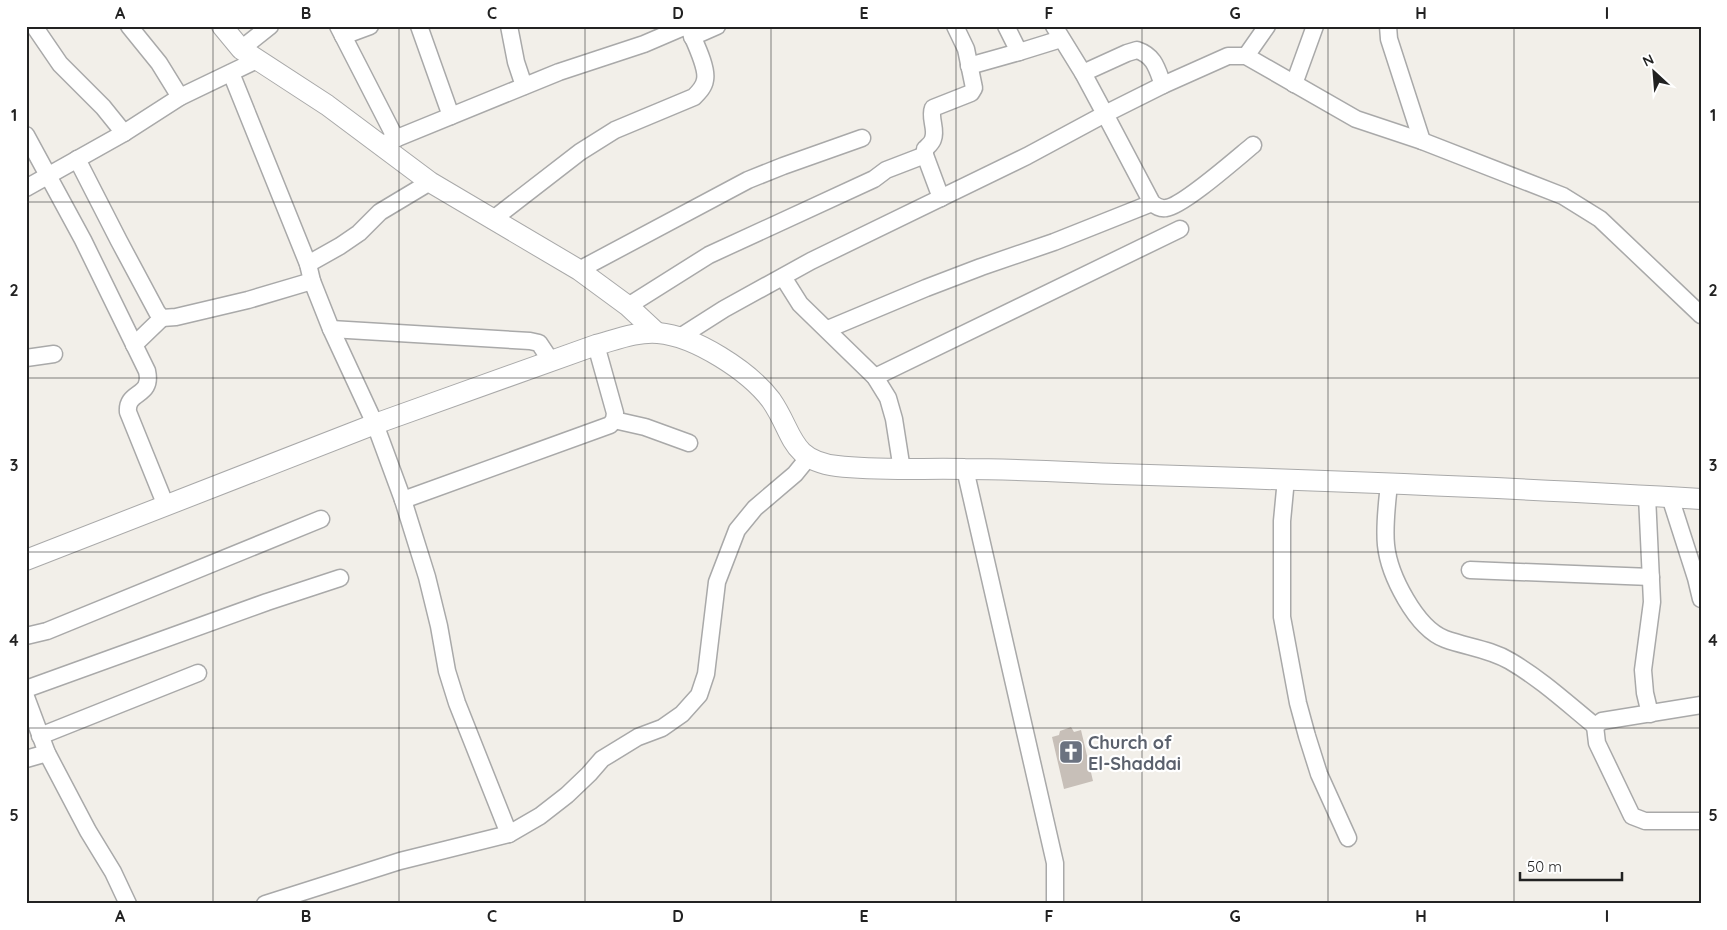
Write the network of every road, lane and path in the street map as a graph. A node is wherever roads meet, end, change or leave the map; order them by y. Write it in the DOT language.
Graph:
graph roads {
  1 [pos="34,26"];
  2 [pos="129,26"];
  3 [pos="222,26"];
  4 [pos="270,26"];
  5 [pos="370,26"];
  6 [pos="419,26"];
  7 [pos="509,26"];
  8 [pos="717,26"];
  9 [pos="955,26"];
  10 [pos="1006,26"];
  11 [pos="1267,26"];
  12 [pos="1315,26"];
  13 [pos="1388,26"];
  14 [pos="689,30"];
  15 [pos="341,31"];
  16 [pos="1058,33"];
  17 [pos="241,48"];
  18 [pos="1019,52"];
  19 [pos="1246,56"];
  20 [pos="258,60"];
  21 [pos="969,66"];
  22 [pos="231,73"];
  23 [pos="1084,73"];
  24 [pos="1294,84"];
  25 [pos="1163,85"];
  26 [pos="524,86"];
  27 [pos="180,97"];
  28 [pos="1105,114"];
  29 [pos="451,116"];
  30 [pos="124,133"];
  31 [pos="26,135"];
  32 [pos="862,138"];
  33 [pos="1422,141"];
  34 [pos="388,142"];
  35 [pos="1253,145"];
  36 [pos="925,155"];
  37 [pos="77,158"];
  38 [pos="49,175"];
  39 [pos="430,182"];
  40 [pos="26,188"];
  41 [pos="941,198"];
  42 [pos="1152,203"];
  43 [pos="492,220"];
  44 [pos="1180,229"];
  45 [pos="308,264"];
  46 [pos="579,270"];
  47 [pos="783,277"];
  48 [pos="312,281"];
  49 [pos="628,306"];
  50 [pos="1701,316"];
  51 [pos="162,318"];
  52 [pos="331,329"];
  53 [pos="828,329"];
  54 [pos="656,332"];
  55 [pos="680,337"];
  56 [pos="134,345"];
  57 [pos="596,345"];
  58 [pos="54,354"];
  59 [pos="26,358"];
  60 [pos="551,360"];
  61 [pos="874,377"];
  62 [pos="614,420"];
  63 [pos="375,424"];
  64 [pos="689,443"];
  65 [pos="808,458"];
  66 [pos="965,469"];
  67 [pos="902,470"];
  68 [pos="1286,479"];
  69 [pos="1388,484"];
  70 [pos="1647,496"];
  71 [pos="1670,498"];
  72 [pos="1701,499"];
  73 [pos="403,500"];
  74 [pos="166,506"];
  75 [pos="321,519"];
  76 [pos="26,560"];
  77 [pos="1470,570"];
  78 [pos="1651,577"];
  79 [pos="340,578"];
  80 [pos="1701,599"];
  81 [pos="26,636"];
  82 [pos="198,673"];
  83 [pos="26,689"];
  84 [pos="27,705"];
  85 [pos="1701,705"];
  86 [pos="1650,714"];
  87 [pos="1595,726"];
  88 [pos="40,736"];
  89 [pos="46,753"];
  90 [pos="26,759"];
  91 [pos="1701,821"];
  92 [pos="509,834"];
  93 [pos="1348,838"];
  94 [pos="128,904"];
  95 [pos="265,904"];
  96 [pos="1055,904"];
  1 -- 30 [label="street"];
  2 -- 27 [label="street"];
  3 -- 17 [label="street"];
  4 -- 17 [label="street"];
  5 -- 15 [label="street"];
  6 -- 29 [label="street"];
  7 -- 26 [label="street"];
  8 -- 14 [label="street"];
  9 -- 21 [label="street"];
  10 -- 18 [label="street"];
  11 -- 19 [label="street"];
  12 -- 24 [label="street"];
  13 -- 33 [label="street"];
  14 -- 26 [label="street"];
  14 -- 43 [label="street"];
  15 -- 34 [label="street"];
  16 -- 18 [label="street"];
  16 -- 23 [label="street"];
  17 -- 20 [label="street"];
  18 -- 21 [label="street"];
  19 -- 24 [label="street"];
  19 -- 25 [label="street"];
  20 -- 22 [label="street"];
  20 -- 34 [label="street"];
  21 -- 36 [label="street"];
  22 -- 27 [label="street"];
  22 -- 45 [label="street"];
  23 -- 25 [label="street"];
  23 -- 28 [label="street"];
  24 -- 33 [label="street"];
  25 -- 28 [label="street"];
  26 -- 29 [label="street"];
  27 -- 30 [label="street"];
  28 -- 41 [label="street"];
  28 -- 42 [label="street"];
  29 -- 34 [label="street"];
  30 -- 37 [label="street"];
  31 -- 38 [label="street"];
  32 -- 46 [label="street"];
  33 -- 50 [label="street"];
  34 -- 39 [label="street"];
  35 -- 42 [label="street"];
  36 -- 41 [label="street"];
  36 -- 49 [label="street"];
  37 -- 38 [label="street"];
  37 -- 51 [label="street"];
  38 -- 40 [label="street"];
  38 -- 56 [label="street"];
  39 -- 43 [label="street"];
  39 -- 45 [label="street"];
  41 -- 47 [label="street"];
  42 -- 53 [label="street"];
  43 -- 46 [label="street"];
  44 -- 61 [label="street"];
  45 -- 48 [label="street"];
  46 -- 49 [label="street"];
  47 -- 53 [label="street"];
  47 -- 55 [label="street"];
  48 -- 51 [label="street"];
  48 -- 52 [label="street"];
  49 -- 54 [label="street"];
  51 -- 56 [label="street"];
  52 -- 60 [label="street"];
  52 -- 63 [label="street"];
  53 -- 61 [label="street"];
  54 -- 55 [label="street"];
  54 -- 57 [label="street"];
  55 -- 65 [label="street"];
  56 -- 74 [label="street"];
  57 -- 60 [label="street"];
  57 -- 62 [label="street"];
  58 -- 59 [label="street"];
  60 -- 63 [label="street"];
  61 -- 67 [label="street"];
  62 -- 64 [label="street"];
  62 -- 73 [label="street"];
  63 -- 73 [label="street"];
  63 -- 74 [label="street"];
  65 -- 67 [label="street"];
  65 -- 92 [label="street"];
  66 -- 67 [label="street"];
  66 -- 68 [label="street"];
  66 -- 96 [label="street"];
  68 -- 69 [label="street"];
  68 -- 93 [label="street"];
  69 -- 70 [label="street"];
  69 -- 87 [label="street"];
  70 -- 71 [label="street"];
  70 -- 78 [label="street"];
  71 -- 72 [label="street"];
  71 -- 80 [label="street"];
  73 -- 92 [label="street"];
  74 -- 76 [label="street"];
  75 -- 81 [label="street"];
  77 -- 78 [label="street"];
  78 -- 86 [label="street"];
  79 -- 83 [label="street"];
  82 -- 88 [label="street"];
  84 -- 88 [label="street"];
  85 -- 86 [label="street"];
  86 -- 87 [label="street"];
  87 -- 91 [label="street"];
  88 -- 89 [label="street"];
  89 -- 90 [label="street"];
  89 -- 94 [label="street"];
  92 -- 95 [label="street"];
}
